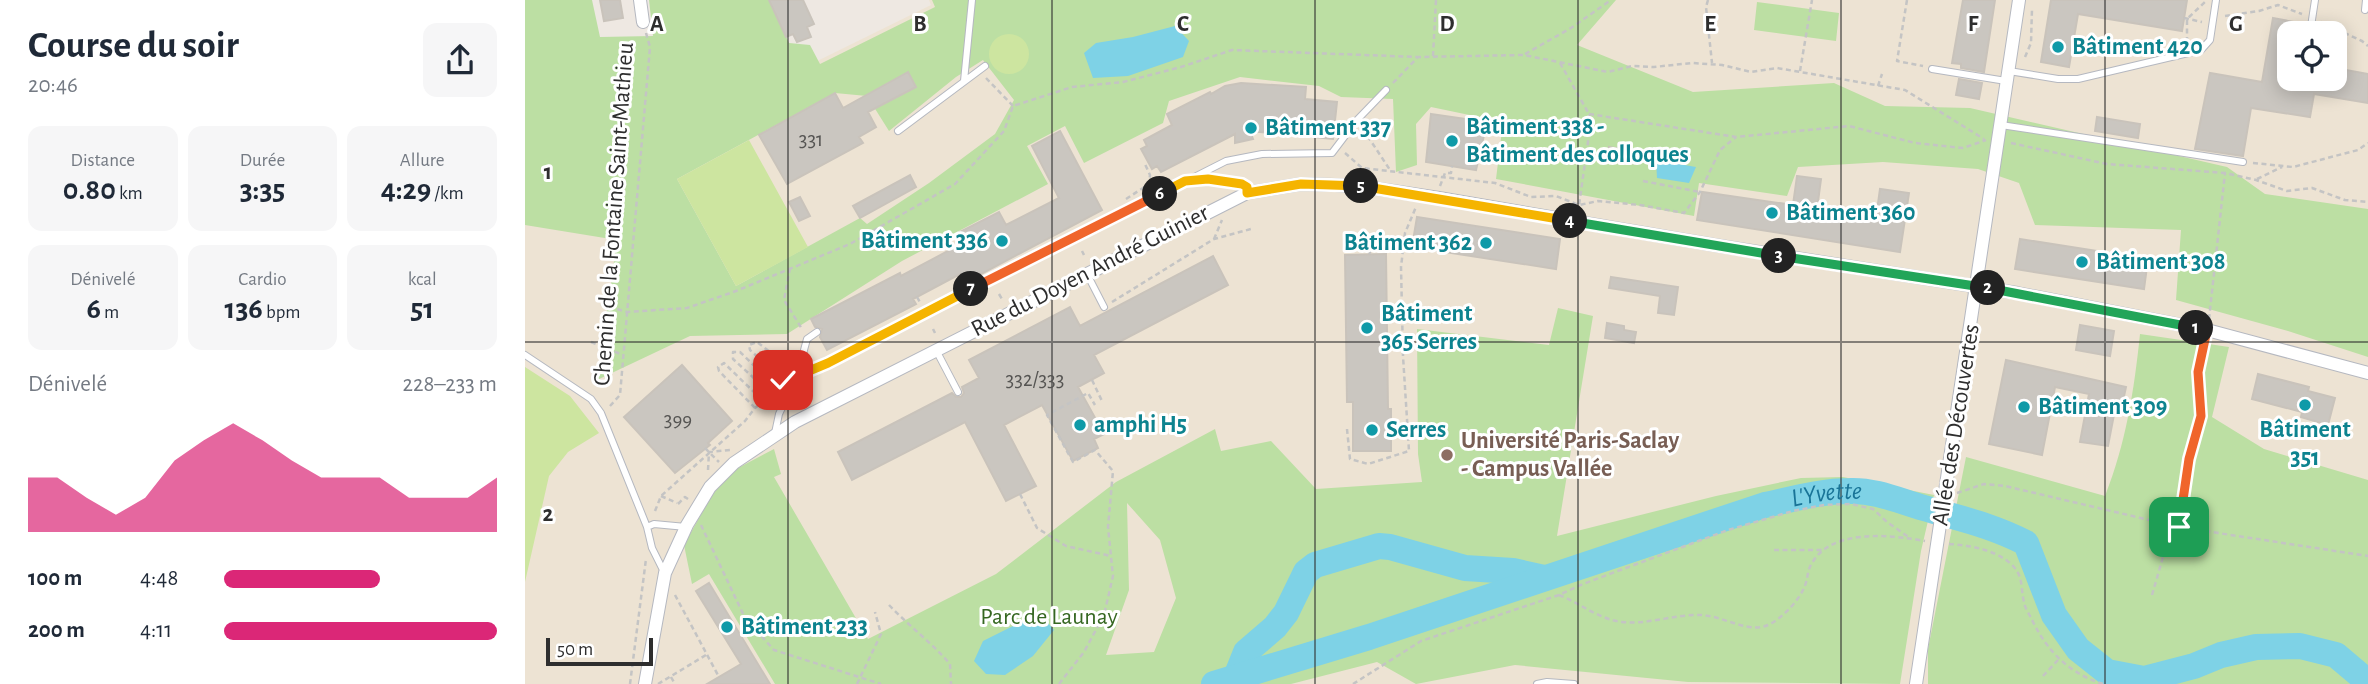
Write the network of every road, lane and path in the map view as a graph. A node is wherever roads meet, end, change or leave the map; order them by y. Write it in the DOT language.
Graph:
graph roads {
  1 [pos="640,0"];
  2 [pos="972,0"];
  3 [pos="1436,0"];
  4 [pos="1611,0"];
  5 [pos="1707,0"];
  6 [pos="1812,0"];
  7 [pos="1907,0"];
  8 [pos="2019,0"];
  9 [pos="2030,0"];
  10 [pos="2207,0"];
  11 [pos="2216,0"];
  12 [pos="2274,0"];
  13 [pos="2315,0"];
  14 [pos="2366,0"];
  15 [pos="2277,5"];
  16 [pos="2365,10"];
  17 [pos="2214,14"];
  18 [pos="2313,18"];
  19 [pos="2185,19"];
  20 [pos="2312,21"];
  21 [pos="642,22"];
  22 [pos="2212,24"];
  23 [pos="2368,46"];
  24 [pos="2189,52"];
  25 [pos="1524,55"];
  26 [pos="1433,56"];
  27 [pos="1418,57"];
  28 [pos="1560,63"];
  29 [pos="1712,64"];
  30 [pos="982,69"];
  31 [pos="1932,69"];
  32 [pos="1800,71"];
  33 [pos="1882,74"];
  34 [pos="2010,75"];
  35 [pos="964,81"];
  36 [pos="1878,86"];
  37 [pos="1386,90"];
  38 [pos="1013,106"];
  39 [pos="1589,114"];
  40 [pos="1357,120"];
  41 [pos="1999,125"];
  42 [pos="898,131"];
  43 [pos="1736,137"];
  44 [pos="1986,140"];
  45 [pos="1992,140"];
  46 [pos="2003,141"];
  47 [pos="2368,143"];
  48 [pos="1337,146"];
  49 [pos="1143,162"];
  50 [pos="2243,162"];
  51 [pos="2285,165"];
  52 [pos="1451,166"];
  53 [pos="1391,172"];
  54 [pos="2225,173"];
  55 [pos="1442,177"];
  56 [pos="2256,180"];
  57 [pos="1185,181"];
  58 [pos="1643,181"];
  59 [pos="1440,188"];
  60 [pos="1700,192"];
  61 [pos="1247,193"];
  62 [pos="1123,201"];
  63 [pos="1417,201"];
  64 [pos="2368,202"];
  65 [pos="1579,205"];
  66 [pos="1227,210"];
  67 [pos="1579,222"];
  68 [pos="1251,229"];
  69 [pos="1381,233"];
  70 [pos="1214,239"];
  71 [pos="1369,254"];
  72 [pos="790,268"];
  73 [pos="1087,274"];
  74 [pos="1977,287"];
  75 [pos="999,294"];
  76 [pos="917,297"];
  77 [pos="1002,299"];
  78 [pos="601,304"];
  79 [pos="921,304"];
  80 [pos="1104,307"];
  81 [pos="627,312"];
  82 [pos="2207,330"];
  83 [pos="817,332"];
  84 [pos="807,338"];
  85 [pos="591,342"];
  86 [pos="936,350"];
  87 [pos="768,351"];
  88 [pos="525,355"];
  89 [pos="623,355"];
  90 [pos="801,363"];
  91 [pos="2368,373"];
  92 [pos="795,379"];
  93 [pos="1092,380"];
  94 [pos="782,387"];
  95 [pos="958,392"];
  96 [pos="767,398"];
  97 [pos="1102,401"];
  98 [pos="1095,405"];
  99 [pos="610,406"];
  100 [pos="755,408"];
  101 [pos="1347,429"];
  102 [pos="775,435"];
  103 [pos="705,448"];
  104 [pos="709,452"];
  105 [pos="721,464"];
  106 [pos="1957,493"];
  107 [pos="1020,494"];
  108 [pos="661,496"];
  109 [pos="655,511"];
  110 [pos="697,518"];
  111 [pos="647,527"];
  112 [pos="686,527"];
  113 [pos="2179,527"];
  114 [pos="1949,544"];
  115 [pos="1774,550"];
  116 [pos="1822,550"];
  117 [pos="646,554"];
  118 [pos="1111,556"];
  119 [pos="2368,556"];
  120 [pos="665,573"];
  121 [pos="1559,595"];
  122 [pos="2152,595"];
  123 [pos="889,605"];
  124 [pos="874,612"];
  125 [pos="707,654"];
  126 [pos="2058,660"];
  127 [pos="2042,676"];
  128 [pos="671,677"];
  129 [pos="719,677"];
  130 [pos="859,679"];
  131 [pos="631,684"];
  132 [pos="645,684"];
  133 [pos="658,684"];
  134 [pos="675,684"];
  135 [pos="857,684"];
  136 [pos="881,684"];
  137 [pos="951,684"];
  138 [pos="1059,684"];
  139 [pos="1353,684"];
  140 [pos="1537,684"];
  141 [pos="1574,684"];
  142 [pos="1916,684"];
  143 [pos="2103,684"];
  1 -- 21 [label="street"];
  2 -- 35 [label="lane"];
  3 -- 26 [label="path"];
  4 -- 25 [label="path"];
  5 -- 29 [label="path"];
  6 -- 32 [label="path"];
  7 -- 31 [label="path"];
  8 -- 34 [label="street, Allée des Découvertes"];
  9 -- 34 [label="path"];
  10 -- 19 [label="path"];
  11 -- 17 [label="lane"];
  12 -- 15 [label="path"];
  13 -- 18 [label="lane"];
  14 -- 16 [label="lane"];
  15 -- 17 [label="path"];
  15 -- 18 [label="path"];
  17 -- 22 [label="lane"];
  18 -- 20 [label="lane"];
  18 -- 23 [label="path"];
  19 -- 22 [label="path"];
  19 -- 24 [label="path"];
  21 -- 81 [label="path, Chemin de la Fontaine Saint-Mathieu"];
  22 -- 24 [label="lane"];
  24 -- 34 [label="lane"];
  25 -- 26 [label="path"];
  25 -- 28 [label="path"];
  26 -- 27 [label="path"];
  27 -- 37 [label="path"];
  27 -- 38 [label="path"];
  28 -- 29 [label="path"];
  28 -- 39 [label="path"];
  29 -- 32 [label="path"];
  30 -- 35 [label="lane"];
  30 -- 38 [label="path"];
  31 -- 34 [label="lane"];
  32 -- 36 [label="path"];
  33 -- 36 [label="path"];
  34 -- 41 [label="street, Allée des Découvertes"];
  35 -- 42 [label="lane"];
  36 -- 44 [label="path"];
  37 -- 40 [label="lane"];
  38 -- 72 [label="path"];
  39 -- 43 [label="path"];
  39 -- 65 [label="path"];
  40 -- 48 [label="lane"];
  40 -- 53 [label="path"];
  41 -- 50 [label="lane"];
  41 -- 74 [label="street, Allée des Découvertes"];
  43 -- 44 [label="path"];
  43 -- 60 [label="path"];
  44 -- 45 [label="path"];
  46 -- 54 [label="path"];
  47 -- 51 [label="path"];
  48 -- 53 [label="path"];
  48 -- 57 [label="lane"];
  49 -- 62 [label="path"];
  50 -- 51 [label="path"];
  51 -- 56 [label="path"];
  52 -- 55 [label="path"];
  53 -- 55 [label="path"];
  54 -- 56 [label="path"];
  54 -- 82 [label="path"];
  55 -- 59 [label="path"];
  55 -- 65 [label="path"];
  56 -- 64 [label="path"];
  57 -- 61 [label="lane"];
  57 -- 92 [label="lane"];
  58 -- 60 [label="path"];
  60 -- 65 [label="path"];
  61 -- 67 [label="street, Rue du Doyen André Guinier"];
  61 -- 73 [label="street, Rue du Doyen André Guinier"];
  63 -- 101 [label="path"];
  65 -- 67 [label="path"];
  66 -- 70 [label="path"];
  67 -- 74 [label="street, Rue du Doyen André Guinier"];
  68 -- 70 [label="path"];
  69 -- 71 [label="path"];
  70 -- 80 [label="path"];
  72 -- 81 [label="path"];
  72 -- 84 [label="path"];
  73 -- 80 [label="lane"];
  73 -- 86 [label="street, Rue du Doyen André Guinier"];
  74 -- 82 [label="street, Rue du Doyen André Guinier"];
  74 -- 142 [label="street, Allée des Découvertes"];
  75 -- 77 [label="path"];
  76 -- 79 [label="path"];
  78 -- 81 [label="path"];
  81 -- 89 [label="path, Chemin de la Fontaine Saint-Mathieu"];
  82 -- 91 [label="street, Rue du Doyen André Guinier"];
  82 -- 113 [label="path"];
  83 -- 84 [label="lane"];
  84 -- 87 [label="path"];
  84 -- 90 [label="lane"];
  85 -- 89 [label="path"];
  86 -- 95 [label="lane"];
  86 -- 102 [label="street, Rue du Doyen André Guinier"];
  87 -- 90 [label="path"];
  87 -- 94 [label="path"];
  88 -- 111 [label="lane"];
  89 -- 99 [label="path, Chemin de la Fontaine Saint-Mathieu"];
  90 -- 92 [label="lane"];
  92 -- 94 [label="path"];
  92 -- 102 [label="lane"];
  93 -- 97 [label="path"];
  94 -- 96 [label="path"];
  94 -- 96 [label="path"];
  96 -- 100 [label="path"];
  96 -- 100 [label="path"];
  98 -- 118 [label="path"];
  100 -- 104 [label="path"];
  102 -- 110 [label="street, Rue du Doyen André Guinier"];
  103 -- 104 [label="path"];
  104 -- 105 [label="path"];
  104 -- 108 [label="path"];
  106 -- 113 [label="path"];
  107 -- 118 [label="path"];
  108 -- 109 [label="path"];
  108 -- 110 [label="path"];
  110 -- 112 [label="street, Rue du Doyen André Guinier"];
  110 -- 130 [label="path"];
  111 -- 112 [label="lane"];
  111 -- 120 [label="lane"];
  112 -- 120 [label="street, Rue du Doyen André Guinier"];
  113 -- 119 [label="path"];
  113 -- 122 [label="path"];
  114 -- 126 [label="path"];
  115 -- 116 [label="path"];
  116 -- 121 [label="path"];
  116 -- 121 [label="path"];
  117 -- 131 [label="path"];
  118 -- 138 [label="path"];
  120 -- 125 [label="path"];
  120 -- 132 [label="street, Rue du Doyen André Guinier"];
  121 -- 139 [label="path"];
  123 -- 137 [label="path"];
  124 -- 130 [label="path"];
  125 -- 128 [label="path"];
  125 -- 129 [label="path"];
  126 -- 127 [label="path"];
  126 -- 143 [label="path"];
  128 -- 133 [label="path"];
  128 -- 134 [label="path"];
  130 -- 135 [label="path"];
  130 -- 136 [label="path"];
  140 -- 141 [label="lane"];
}
